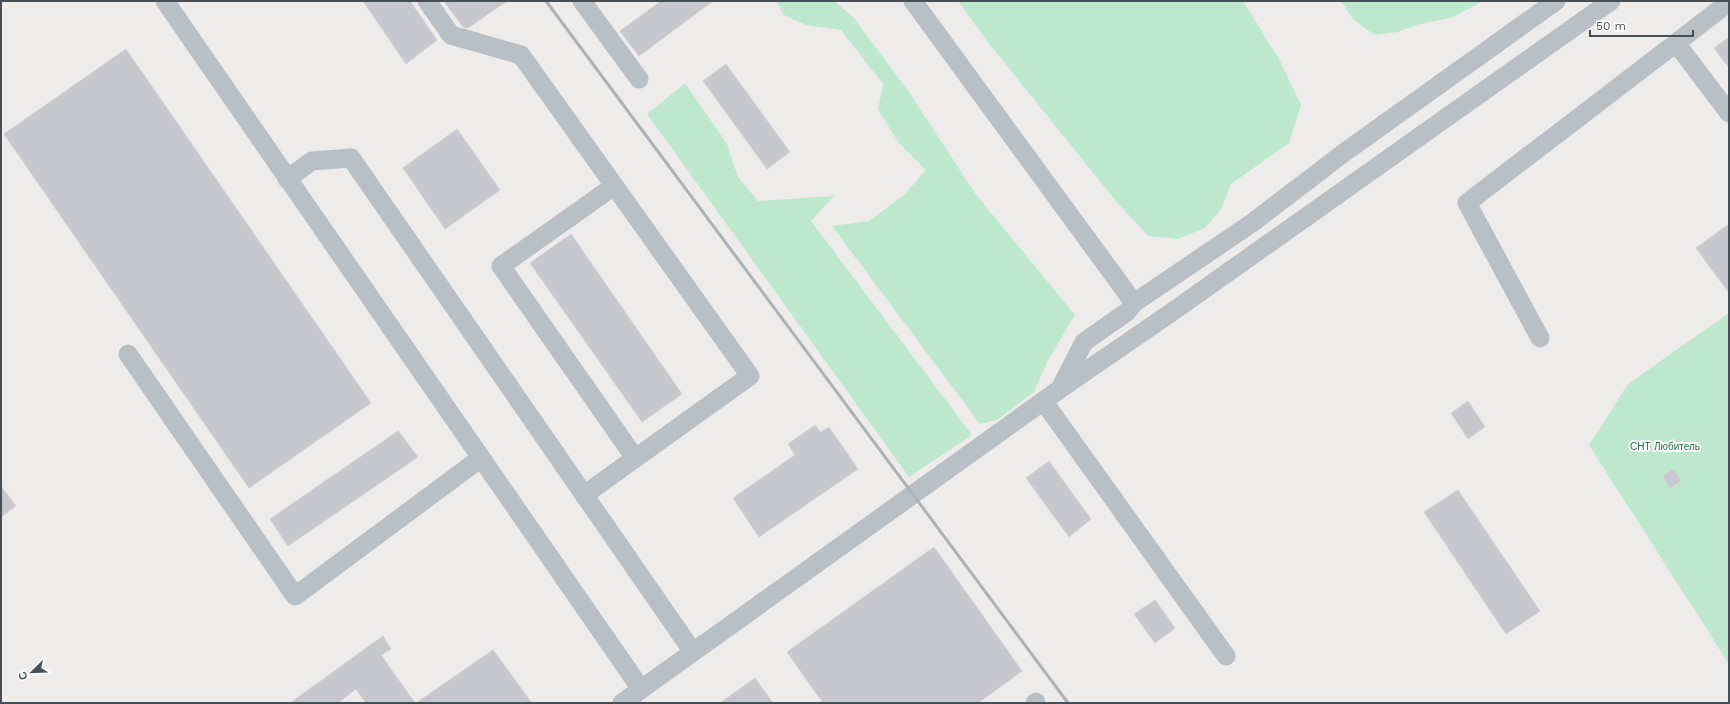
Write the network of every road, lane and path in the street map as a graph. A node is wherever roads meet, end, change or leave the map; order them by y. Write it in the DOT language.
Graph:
graph roads {
  1 [pos="165,1"];
  2 [pos="427,1"];
  3 [pos="582,1"];
  4 [pos="913,1"];
  5 [pos="1556,1"];
  6 [pos="1612,1"];
  7 [pos="1729,2"];
  8 [pos="1676,43"];
  9 [pos="639,79"];
  10 [pos="1729,113"];
  11 [pos="287,178"];
  12 [pos="614,186"];
  13 [pos="1134,303"];
  14 [pos="1540,338"];
  15 [pos="128,354"];
  16 [pos="1060,389"];
  17 [pos="1044,402"];
  18 [pos="481,458"];
  19 [pos="636,458"];
  20 [pos="584,495"];
  21 [pos="693,652"];
  22 [pos="1226,656"];
  23 [pos="642,689"];
  24 [pos="622,703"];
  1 -- 11 [label="lane"];
  2 -- 12 [label="lane"];
  3 -- 9 [label="lane"];
  4 -- 13 [label="lane"];
  5 -- 13 [label="lane"];
  6 -- 16 [label="lane"];
  7 -- 8 [label="lane"];
  8 -- 10 [label="lane"];
  8 -- 14 [label="lane"];
  11 -- 18 [label="lane"];
  11 -- 20 [label="lane"];
  12 -- 19 [label="lane"];
  12 -- 19 [label="lane"];
  13 -- 16 [label="lane"];
  15 -- 18 [label="lane"];
  16 -- 17 [label="lane"];
  17 -- 21 [label="lane"];
  17 -- 22 [label="lane"];
  18 -- 23 [label="lane"];
  19 -- 20 [label="lane"];
  20 -- 21 [label="lane"];
  21 -- 23 [label="lane"];
  23 -- 24 [label="lane"];
}
